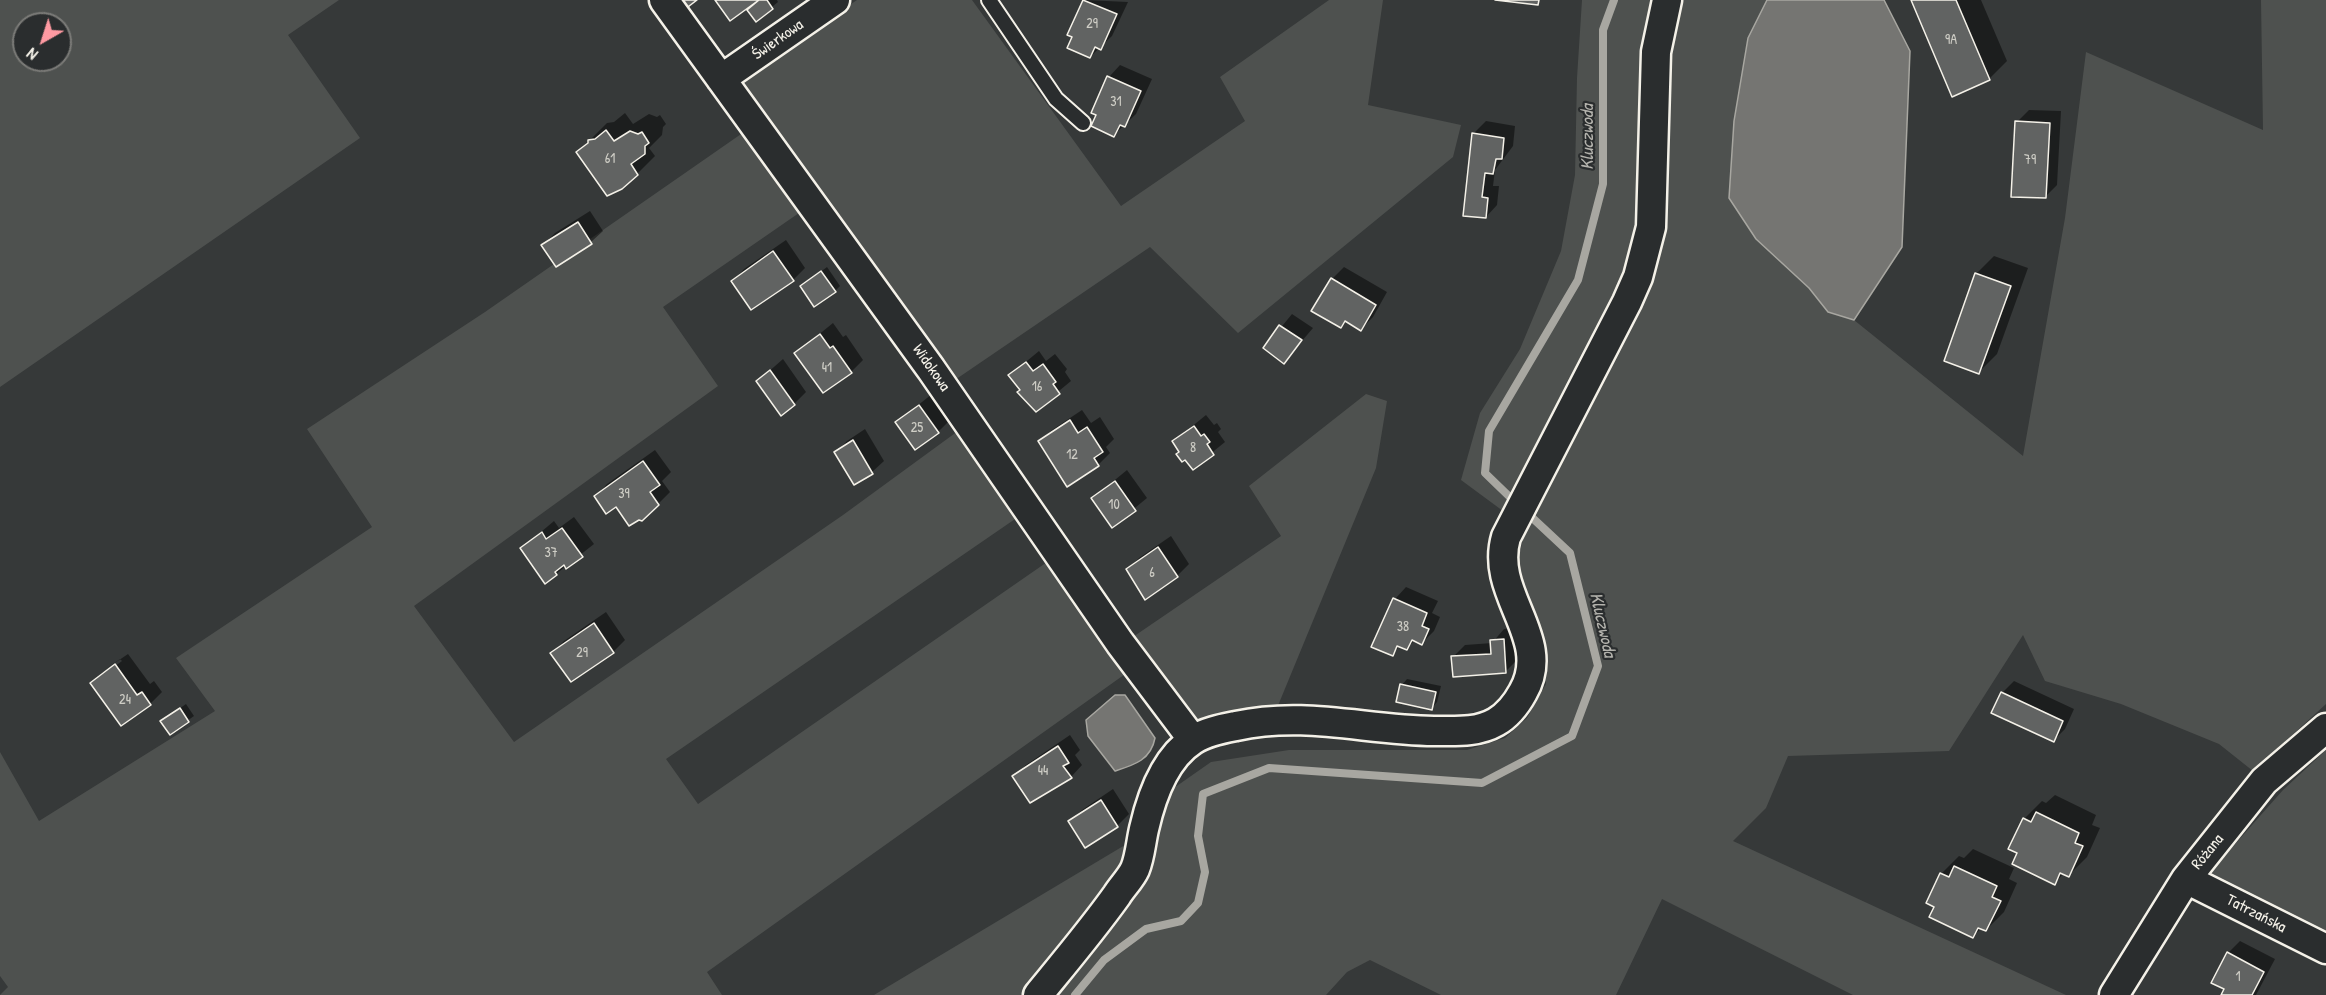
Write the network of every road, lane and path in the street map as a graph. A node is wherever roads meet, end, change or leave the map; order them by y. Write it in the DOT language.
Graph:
graph roads {
  1 [pos="664,0"];
  2 [pos="835,0"];
  3 [pos="989,0"];
  4 [pos="1667,0"];
  5 [pos="720,80"];
  6 [pos="1083,123"];
  7 [pos="2326,728"];
  8 [pos="1193,740"];
  9 [pos="2187,879"];
  10 [pos="2326,949"];
  11 [pos="1038,995"];
  12 [pos="2114,995"];
  1 -- 5 [label="street, Widokowa"];
  2 -- 5 [label="street, Świerkowa"];
  3 -- 6 [label="lane"];
  4 -- 8 [label="street"];
  5 -- 8 [label="street, Widokowa"];
  7 -- 9 [label="street, Różana"];
  8 -- 11 [label="street"];
  9 -- 10 [label="street, Tatrzańska"];
  9 -- 12 [label="street, Różana"];
}
